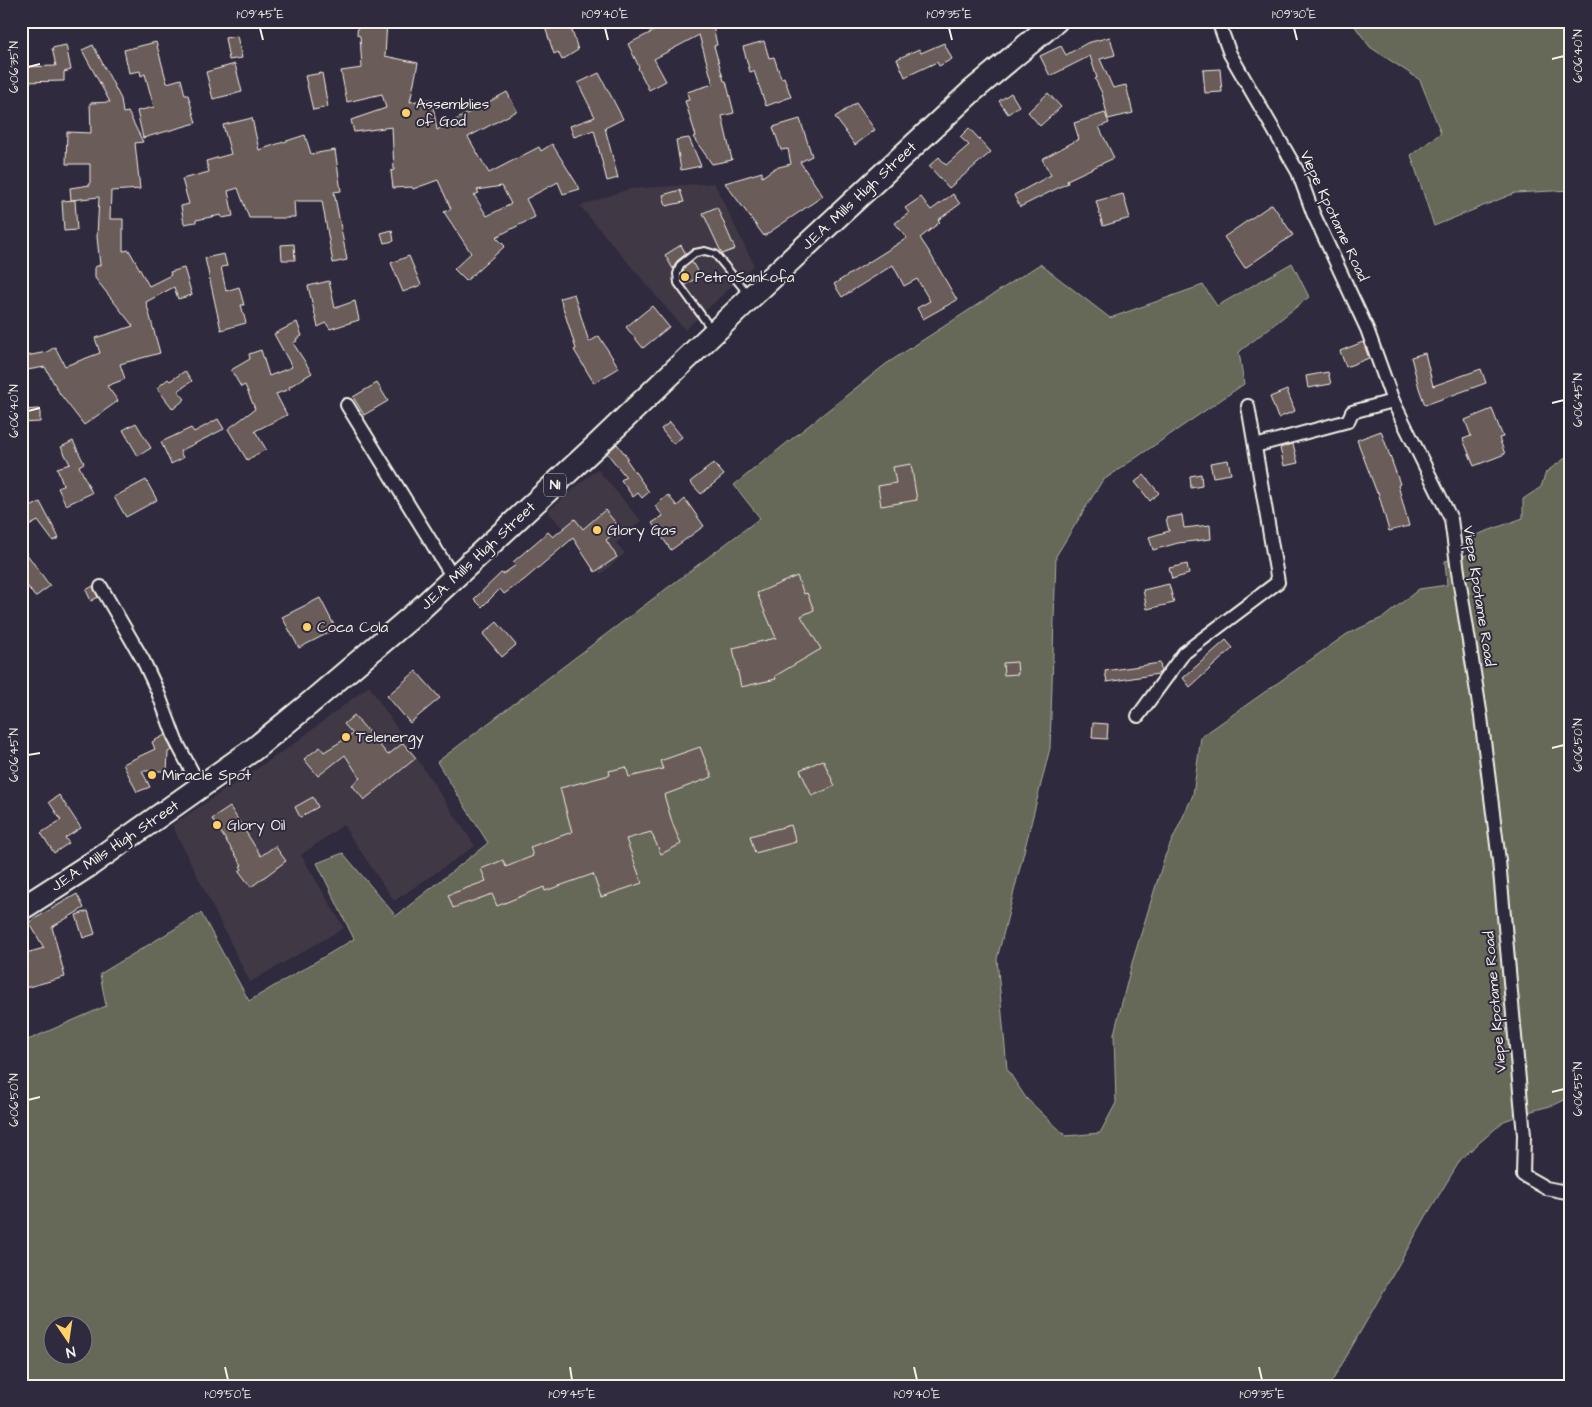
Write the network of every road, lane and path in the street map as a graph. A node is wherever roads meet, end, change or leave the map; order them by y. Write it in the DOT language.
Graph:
graph roads {
  1 [pos="1056,21"];
  2 [pos="1218,21"];
  3 [pos="751,297"];
  4 [pos="716,331"];
  5 [pos="1393,401"];
  6 [pos="347,405"];
  7 [pos="1248,406"];
  8 [pos="1255,446"];
  9 [pos="454,579"];
  10 [pos="101,587"];
  11 [pos="1138,716"];
  12 [pos="200,787"];
  13 [pos="21,909"];
  14 [pos="1571,1193"];
  1 -- 3 [label="highway, J.E.A. Mills High Street / N1"];
  2 -- 5 [label="street, Viepe Kpotame Road"];
  3 -- 4 [label="highway, J.E.A. Mills High Street / N1"];
  3 -- 4 [label="lane"];
  4 -- 9 [label="highway, J.E.A. Mills High Street / N1"];
  5 -- 8 [label="street"];
  5 -- 14 [label="street, Viepe Kpotame Road"];
  6 -- 9 [label="street"];
  7 -- 8 [label="street"];
  8 -- 11 [label="street"];
  9 -- 12 [label="highway, J.E.A. Mills High Street / N1"];
  10 -- 12 [label="street"];
  12 -- 13 [label="highway, J.E.A. Mills High Street / N1"];
}
